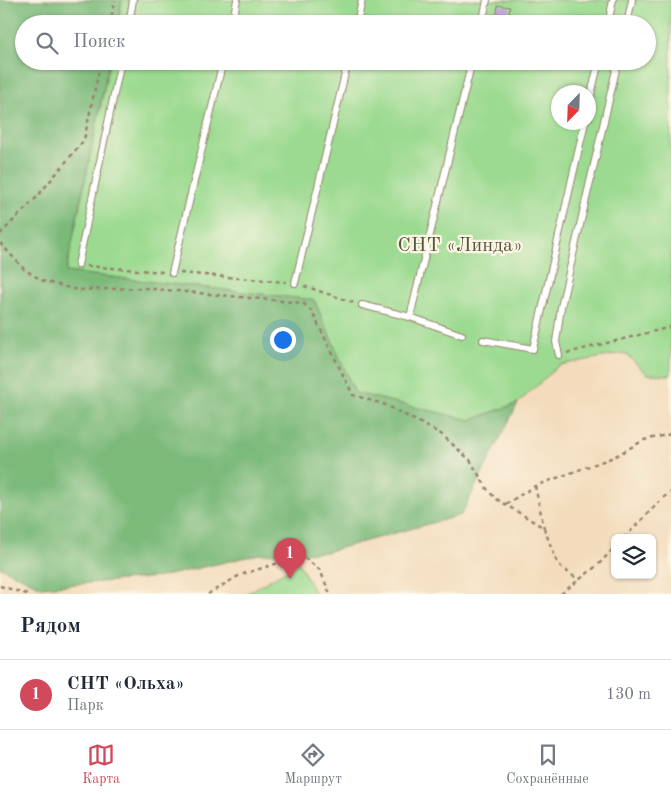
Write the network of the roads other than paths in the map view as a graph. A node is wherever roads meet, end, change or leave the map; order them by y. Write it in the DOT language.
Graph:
graph roads {
  1 [pos="133,0"];
  2 [pos="237,0"];
  3 [pos="362,0"];
  4 [pos="487,0"];
  5 [pos="613,0"];
  6 [pos="632,0"];
  7 [pos="130,15"];
  8 [pos="234,15"];
  9 [pos="359,15"];
  10 [pos="484,15"];
  11 [pos="610,15"];
  12 [pos="629,15"];
  13 [pos="119,70"];
  14 [pos="221,70"];
  15 [pos="346,70"];
  16 [pos="470,70"];
  17 [pos="597,70"];
  18 [pos="616,70"];
  19 [pos="593,85"];
  20 [pos="583,130"];
  21 [pos="78,265"];
  22 [pos="172,273"];
  23 [pos="295,282"];
  24 [pos="362,305"];
  25 [pos="410,317"];
  26 [pos="462,335"];
  27 [pos="483,340"];
  28 [pos="559,355"];
  1 -- 7 [label="lane"];
  2 -- 8 [label="lane"];
  3 -- 9 [label="lane"];
  4 -- 10 [label="lane"];
  5 -- 11 [label="lane"];
  6 -- 12 [label="lane"];
  13 -- 21 [label="lane"];
  14 -- 22 [label="lane"];
  15 -- 23 [label="lane"];
  16 -- 25 [label="lane"];
  17 -- 19 [label="lane"];
  18 -- 28 [label="lane"];
  20 -- 27 [label="lane"];
  24 -- 25 [label="lane"];
  25 -- 26 [label="lane"];
}
